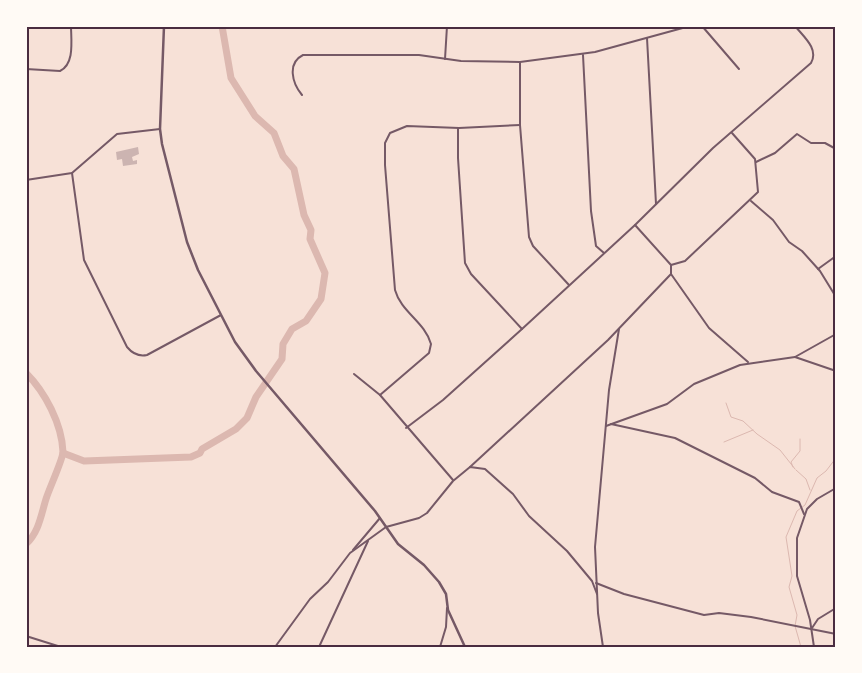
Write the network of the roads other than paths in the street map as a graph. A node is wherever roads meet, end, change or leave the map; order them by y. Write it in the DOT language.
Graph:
graph roads {
  1 [pos="71,26"];
  2 [pos="164,26"];
  3 [pos="447,26"];
  4 [pos="690,26"];
  5 [pos="702,26"];
  6 [pos="795,26"];
  7 [pos="647,38"];
  8 [pos="583,54"];
  9 [pos="445,59"];
  10 [pos="520,62"];
  11 [pos="26,69"];
  12 [pos="739,69"];
  13 [pos="302,94"];
  14 [pos="520,125"];
  15 [pos="458,128"];
  16 [pos="160,129"];
  17 [pos="732,133"];
  18 [pos="836,149"];
  19 [pos="756,162"];
  20 [pos="72,173"];
  21 [pos="26,180"];
  22 [pos="751,201"];
  23 [pos="656,204"];
  24 [pos="635,225"];
  25 [pos="604,253"];
  26 [pos="836,256"];
  27 [pos="671,265"];
  28 [pos="818,269"];
  29 [pos="671,274"];
  30 [pos="569,285"];
  31 [pos="836,297"];
  32 [pos="221,315"];
  33 [pos="522,329"];
  34 [pos="619,329"];
  35 [pos="836,334"];
  36 [pos="795,357"];
  37 [pos="749,363"];
  38 [pos="836,371"];
  39 [pos="354,374"];
  40 [pos="380,395"];
  41 [pos="611,424"];
  42 [pos="606,426"];
  43 [pos="406,428"];
  44 [pos="470,467"];
  45 [pos="453,481"];
  46 [pos="836,488"];
  47 [pos="804,514"];
  48 [pos="380,518"];
  49 [pos="386,527"];
  50 [pos="369,539"];
  51 [pos="347,556"];
  52 [pos="596,583"];
  53 [pos="597,594"];
  54 [pos="447,606"];
  55 [pos="836,608"];
  56 [pos="812,629"];
  57 [pos="836,634"];
  58 [pos="26,636"];
  59 [pos="61,647"];
  60 [pos="276,647"];
  61 [pos="320,647"];
  62 [pos="440,647"];
  63 [pos="465,647"];
  64 [pos="603,647"];
  65 [pos="814,647"];
  1 -- 11 [label="street"];
  2 -- 16 [label="street"];
  3 -- 9 [label="street"];
  4 -- 7 [label="street"];
  5 -- 12 [label="street"];
  6 -- 17 [label="street"];
  7 -- 8 [label="street"];
  7 -- 23 [label="street"];
  8 -- 10 [label="street"];
  8 -- 25 [label="street"];
  9 -- 10 [label="street"];
  9 -- 13 [label="street"];
  10 -- 14 [label="street"];
  14 -- 15 [label="street"];
  14 -- 30 [label="street"];
  15 -- 33 [label="street"];
  15 -- 40 [label="street"];
  16 -- 20 [label="street"];
  16 -- 32 [label="street"];
  17 -- 19 [label="street"];
  17 -- 23 [label="street"];
  18 -- 19 [label="street"];
  19 -- 22 [label="street"];
  20 -- 21 [label="street"];
  20 -- 32 [label="street"];
  22 -- 27 [label="street"];
  22 -- 28 [label="street"];
  23 -- 24 [label="street"];
  24 -- 25 [label="street"];
  24 -- 27 [label="street"];
  25 -- 30 [label="street"];
  26 -- 28 [label="street"];
  27 -- 29 [label="street"];
  28 -- 31 [label="street"];
  29 -- 34 [label="street"];
  29 -- 37 [label="street"];
  30 -- 33 [label="street"];
  32 -- 48 [label="street"];
  33 -- 43 [label="street"];
  34 -- 42 [label="street"];
  34 -- 44 [label="street"];
  35 -- 36 [label="street"];
  36 -- 37 [label="street"];
  36 -- 38 [label="street"];
  37 -- 41 [label="street"];
  39 -- 40 [label="street"];
  40 -- 43 [label="street"];
  41 -- 42 [label="street"];
  41 -- 47 [label="street"];
  42 -- 52 [label="street"];
  43 -- 45 [label="street"];
  44 -- 45 [label="street"];
  44 -- 53 [label="street"];
  45 -- 49 [label="street"];
  46 -- 47 [label="street"];
  47 -- 56 [label="street"];
  48 -- 49 [label="street"];
  48 -- 51 [label="street"];
  49 -- 50 [label="street"];
  49 -- 54 [label="street"];
  50 -- 51 [label="street"];
  50 -- 61 [label="street"];
  51 -- 60 [label="street"];
  52 -- 53 [label="street"];
  52 -- 56 [label="street"];
  53 -- 64 [label="street"];
  54 -- 62 [label="street"];
  54 -- 63 [label="street"];
  55 -- 56 [label="street"];
  56 -- 57 [label="street"];
  56 -- 65 [label="street"];
  58 -- 59 [label="street"];
}
